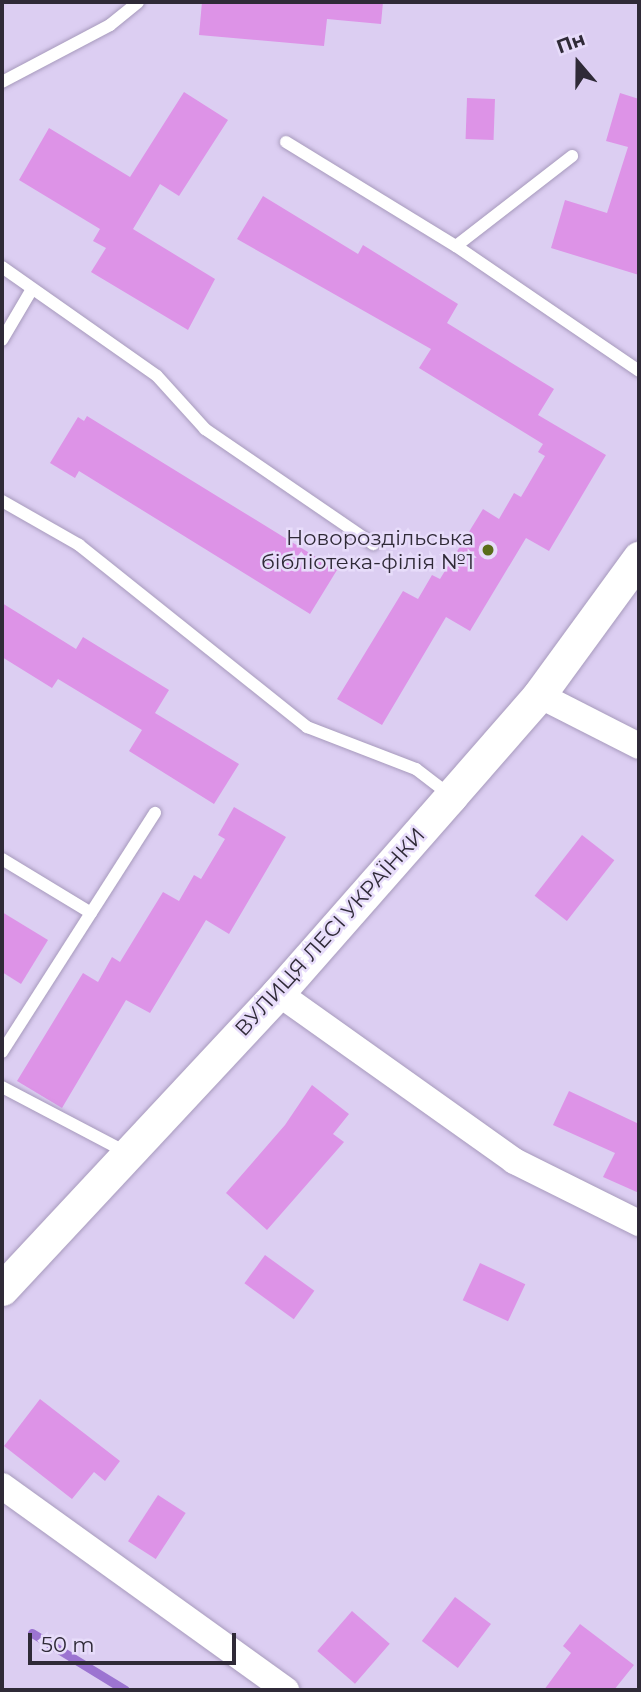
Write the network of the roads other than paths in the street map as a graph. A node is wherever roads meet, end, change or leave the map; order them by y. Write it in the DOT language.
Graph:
graph roads {
  1 [pos="138,2"];
  2 [pos="2,82"];
  3 [pos="286,142"];
  4 [pos="572,156"];
  5 [pos="456,246"];
  6 [pos="2,267"];
  7 [pos="32,289"];
  8 [pos="2,340"];
  9 [pos="639,371"];
  10 [pos="2,500"];
  11 [pos="373,544"];
  12 [pos="639,558"];
  13 [pos="539,695"];
  14 [pos="639,746"];
  15 [pos="451,796"];
  16 [pos="155,813"];
  17 [pos="2,859"];
  18 [pos="91,913"];
  19 [pos="287,999"];
  20 [pos="2,1052"];
  21 [pos="2,1087"];
  22 [pos="127,1153"];
  23 [pos="639,1223"];
  24 [pos="2,1289"];
  25 [pos="2,1486"];
  26 [pos="286,1690"];
  1 -- 2 [label="lane"];
  3 -- 5 [label="lane"];
  4 -- 5 [label="lane"];
  5 -- 9 [label="lane"];
  6 -- 7 [label="lane"];
  7 -- 8 [label="lane"];
  7 -- 11 [label="lane"];
  10 -- 15 [label="lane"];
  12 -- 13 [label="street, ВУЛИЦЯ ЛЕСІ УКРАЇНКИ"];
  13 -- 14 [label="street"];
  13 -- 15 [label="street, ВУЛИЦЯ ЛЕСІ УКРАЇНКИ"];
  15 -- 19 [label="street, ВУЛИЦЯ ЛЕСІ УКРАЇНКИ"];
  16 -- 18 [label="lane"];
  17 -- 18 [label="lane"];
  18 -- 20 [label="lane"];
  19 -- 22 [label="street, ВУЛИЦЯ ЛЕСІ УКРАЇНКИ"];
  19 -- 23 [label="street"];
  21 -- 22 [label="lane"];
  22 -- 24 [label="street, ВУЛИЦЯ ЛЕСІ УКРАЇНКИ"];
  25 -- 26 [label="street"];
}
